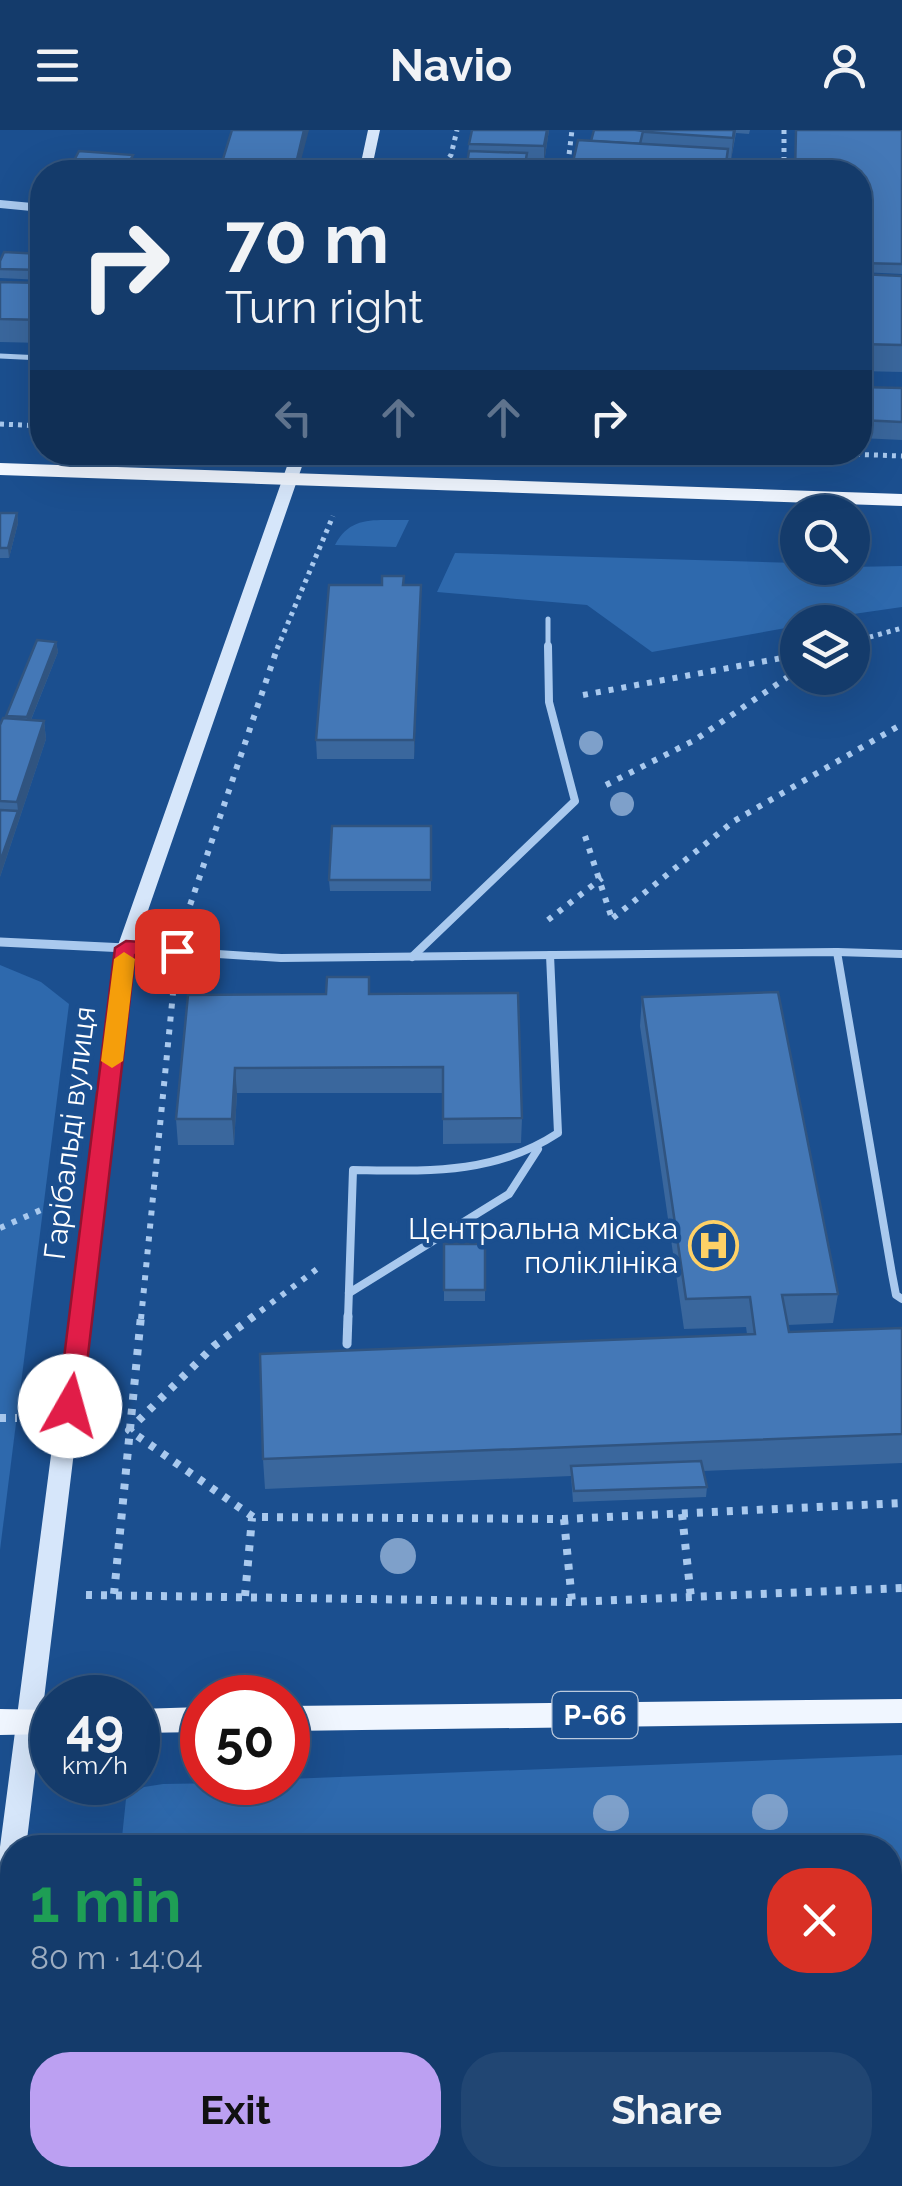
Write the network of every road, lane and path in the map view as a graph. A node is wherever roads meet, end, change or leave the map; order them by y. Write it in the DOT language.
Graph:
graph roads {
  1 [pos="374,130"];
  2 [pos="457,130"];
  3 [pos="572,130"];
  4 [pos="784,130"];
  5 [pos="367,160"];
  6 [pos="448,160"];
  7 [pos="568,160"];
  8 [pos="784,160"];
  9 [pos="0,204"];
  10 [pos="30,207"];
  11 [pos="0,356"];
  12 [pos="30,357"];
  13 [pos="0,424"];
  14 [pos="30,425"];
  15 [pos="872,455"];
  16 [pos="902,456"];
  17 [pos="297,465"];
  18 [pos="0,469"];
  19 [pos="293,480"];
  20 [pos="902,500"];
  21 [pos="340,503"];
  22 [pos="548,618"];
  23 [pos="902,628"];
  24 [pos="870,637"];
  25 [pos="780,657"];
  26 [pos="780,682"];
  27 [pos="549,702"];
  28 [pos="902,724"];
  29 [pos="575,801"];
  30 [pos="612,919"];
  31 [pos="0,942"];
  32 [pos="126,948"];
  33 [pos="177,951"];
  34 [pos="837,952"];
  35 [pos="626,954"];
  36 [pos="902,954"];
  37 [pos="550,955"];
  38 [pos="412,956"];
  39 [pos="538,1149"];
  40 [pos="43,1209"];
  41 [pos="0,1228"];
  42 [pos="350,1244"];
  43 [pos="349,1293"];
  44 [pos="902,1299"];
  45 [pos="347,1344"];
  46 [pos="0,1418"];
  47 [pos="17,1418"];
  48 [pos="129,1430"];
  49 [pos="902,1503"];
  50 [pos="682,1514"];
  51 [pos="252,1517"];
  52 [pos="564,1519"];
  53 [pos="902,1588"];
  54 [pos="114,1594"];
  55 [pos="47,1596"];
  56 [pos="245,1596"];
  57 [pos="691,1598"];
  58 [pos="572,1602"];
  59 [pos="902,1712"];
  60 [pos="310,1720"];
  61 [pos="28,1722"];
  62 [pos="14,1835"];
  1 -- 5 [label="main road"];
  2 -- 6 [label="path"];
  3 -- 7 [label="path"];
  4 -- 8 [label="path"];
  9 -- 10 [label="street"];
  11 -- 12 [label="lane"];
  13 -- 14 [label="path"];
  15 -- 16 [label="path"];
  17 -- 19 [label="main road, Гарібальді вулиця"];
  18 -- 19 [label="main road"];
  19 -- 20 [label="main road"];
  19 -- 32 [label="main road, Гарібальді вулиця"];
  21 -- 33 [label="path"];
  22 -- 27 [label="lane"];
  23 -- 24 [label="path"];
  25 -- 27 [label="path"];
  26 -- 29 [label="path"];
  27 -- 29 [label="lane"];
  28 -- 30 [label="path"];
  29 -- 30 [label="path"];
  29 -- 38 [label="lane"];
  30 -- 35 [label="path"];
  31 -- 32 [label="street"];
  32 -- 33 [label="lane"];
  32 -- 55 [label="main road, Гарібальді вулиця"];
  33 -- 38 [label="lane"];
  33 -- 48 [label="path"];
  34 -- 35 [label="lane"];
  34 -- 36 [label="lane"];
  34 -- 44 [label="lane"];
  35 -- 37 [label="lane"];
  37 -- 38 [label="lane"];
  37 -- 39 [label="lane"];
  39 -- 42 [label="lane"];
  39 -- 43 [label="lane"];
  40 -- 41 [label="path"];
  42 -- 43 [label="lane"];
  42 -- 48 [label="path"];
  43 -- 45 [label="lane"];
  46 -- 47 [label="path"];
  48 -- 51 [label="path"];
  48 -- 54 [label="path"];
  49 -- 50 [label="path"];
  50 -- 52 [label="path"];
  50 -- 57 [label="path"];
  51 -- 52 [label="path"];
  51 -- 56 [label="path"];
  52 -- 58 [label="path"];
  53 -- 57 [label="path"];
  54 -- 55 [label="path"];
  54 -- 56 [label="path"];
  55 -- 61 [label="main road, Гарібальді вулиця"];
  56 -- 58 [label="path"];
  57 -- 58 [label="path"];
  59 -- 60 [label="main road, Р-66"];
  61 -- 62 [label="main road, Гарібальді вулиця"];
}
